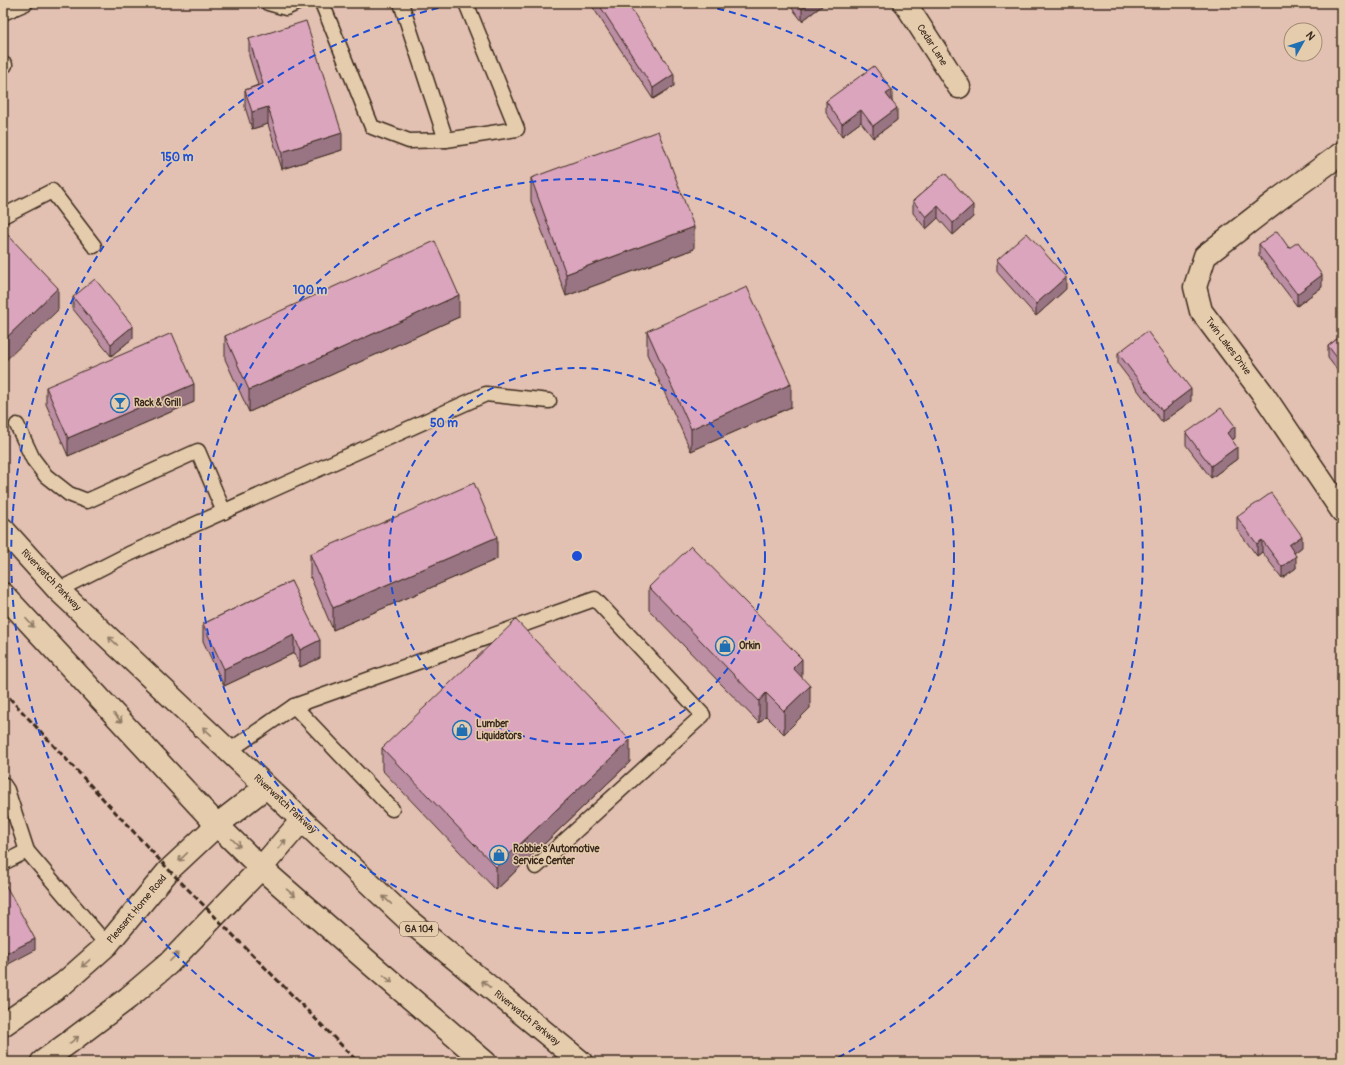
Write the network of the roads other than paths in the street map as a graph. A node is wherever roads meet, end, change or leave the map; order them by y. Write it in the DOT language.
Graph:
graph roads {
  1 [pos="26,3"];
  2 [pos="268,3"];
  3 [pos="297,3"];
  4 [pos="322,3"];
  5 [pos="401,3"];
  6 [pos="466,3"];
  7 [pos="905,3"];
  8 [pos="3,13"];
  9 [pos="959,87"];
  10 [pos="446,140"];
  11 [pos="1342,153"];
  12 [pos="3,216"];
  13 [pos="94,246"];
  14 [pos="549,401"];
  15 [pos="17,426"];
  16 [pos="1342,511"];
  17 [pos="224,512"];
  18 [pos="3,530"];
  19 [pos="58,590"];
  20 [pos="3,594"];
  21 [pos="294,706"];
  22 [pos="229,751"];
  23 [pos="3,784"];
  24 [pos="266,787"];
  25 [pos="392,809"];
  26 [pos="302,820"];
  27 [pos="217,825"];
  28 [pos="27,851"];
  29 [pos="3,863"];
  30 [pos="536,867"];
  31 [pos="261,868"];
  32 [pos="107,945"];
  33 [pos="3,1025"];
  34 [pos="42,1062"];
  35 [pos="486,1062"];
  36 [pos="581,1062"];
  1 -- 8 [label="lane"];
  2 -- 3 [label="lane"];
  4 -- 10 [label="lane"];
  5 -- 10 [label="lane"];
  6 -- 10 [label="lane"];
  7 -- 9 [label="main road, Cedar Lane"];
  11 -- 16 [label="main road, Twin Lakes Drive"];
  12 -- 13 [label="lane"];
  14 -- 17 [label="lane"];
  15 -- 17 [label="lane"];
  17 -- 19 [label="lane"];
  18 -- 19 [label="main road, Riverwatch Parkway"];
  22 -- 19 [label="main road, Riverwatch Parkway, one-way"];
  20 -- 27 [label="main road, one-way"];
  21 -- 22 [label="lane"];
  21 -- 25 [label="lane"];
  21 -- 30 [label="lane"];
  22 -- 24 [label="main road, Riverwatch Parkway"];
  23 -- 28 [label="lane"];
  24 -- 26 [label="main road, Riverwatch Parkway / GA 104"];
  24 -- 27 [label="main road, Pleasant Home Road"];
  31 -- 26 [label="main road, one-way"];
  36 -- 26 [label="main road, Riverwatch Parkway / GA 104, one-way"];
  27 -- 31 [label="main road, one-way"];
  27 -- 32 [label="main road, Pleasant Home Road, one-way"];
  28 -- 29 [label="lane"];
  28 -- 32 [label="lane"];
  34 -- 31 [label="main road, one-way"];
  31 -- 35 [label="main road, one-way"];
  32 -- 33 [label="main road, Pleasant Home Road, one-way"];
}
